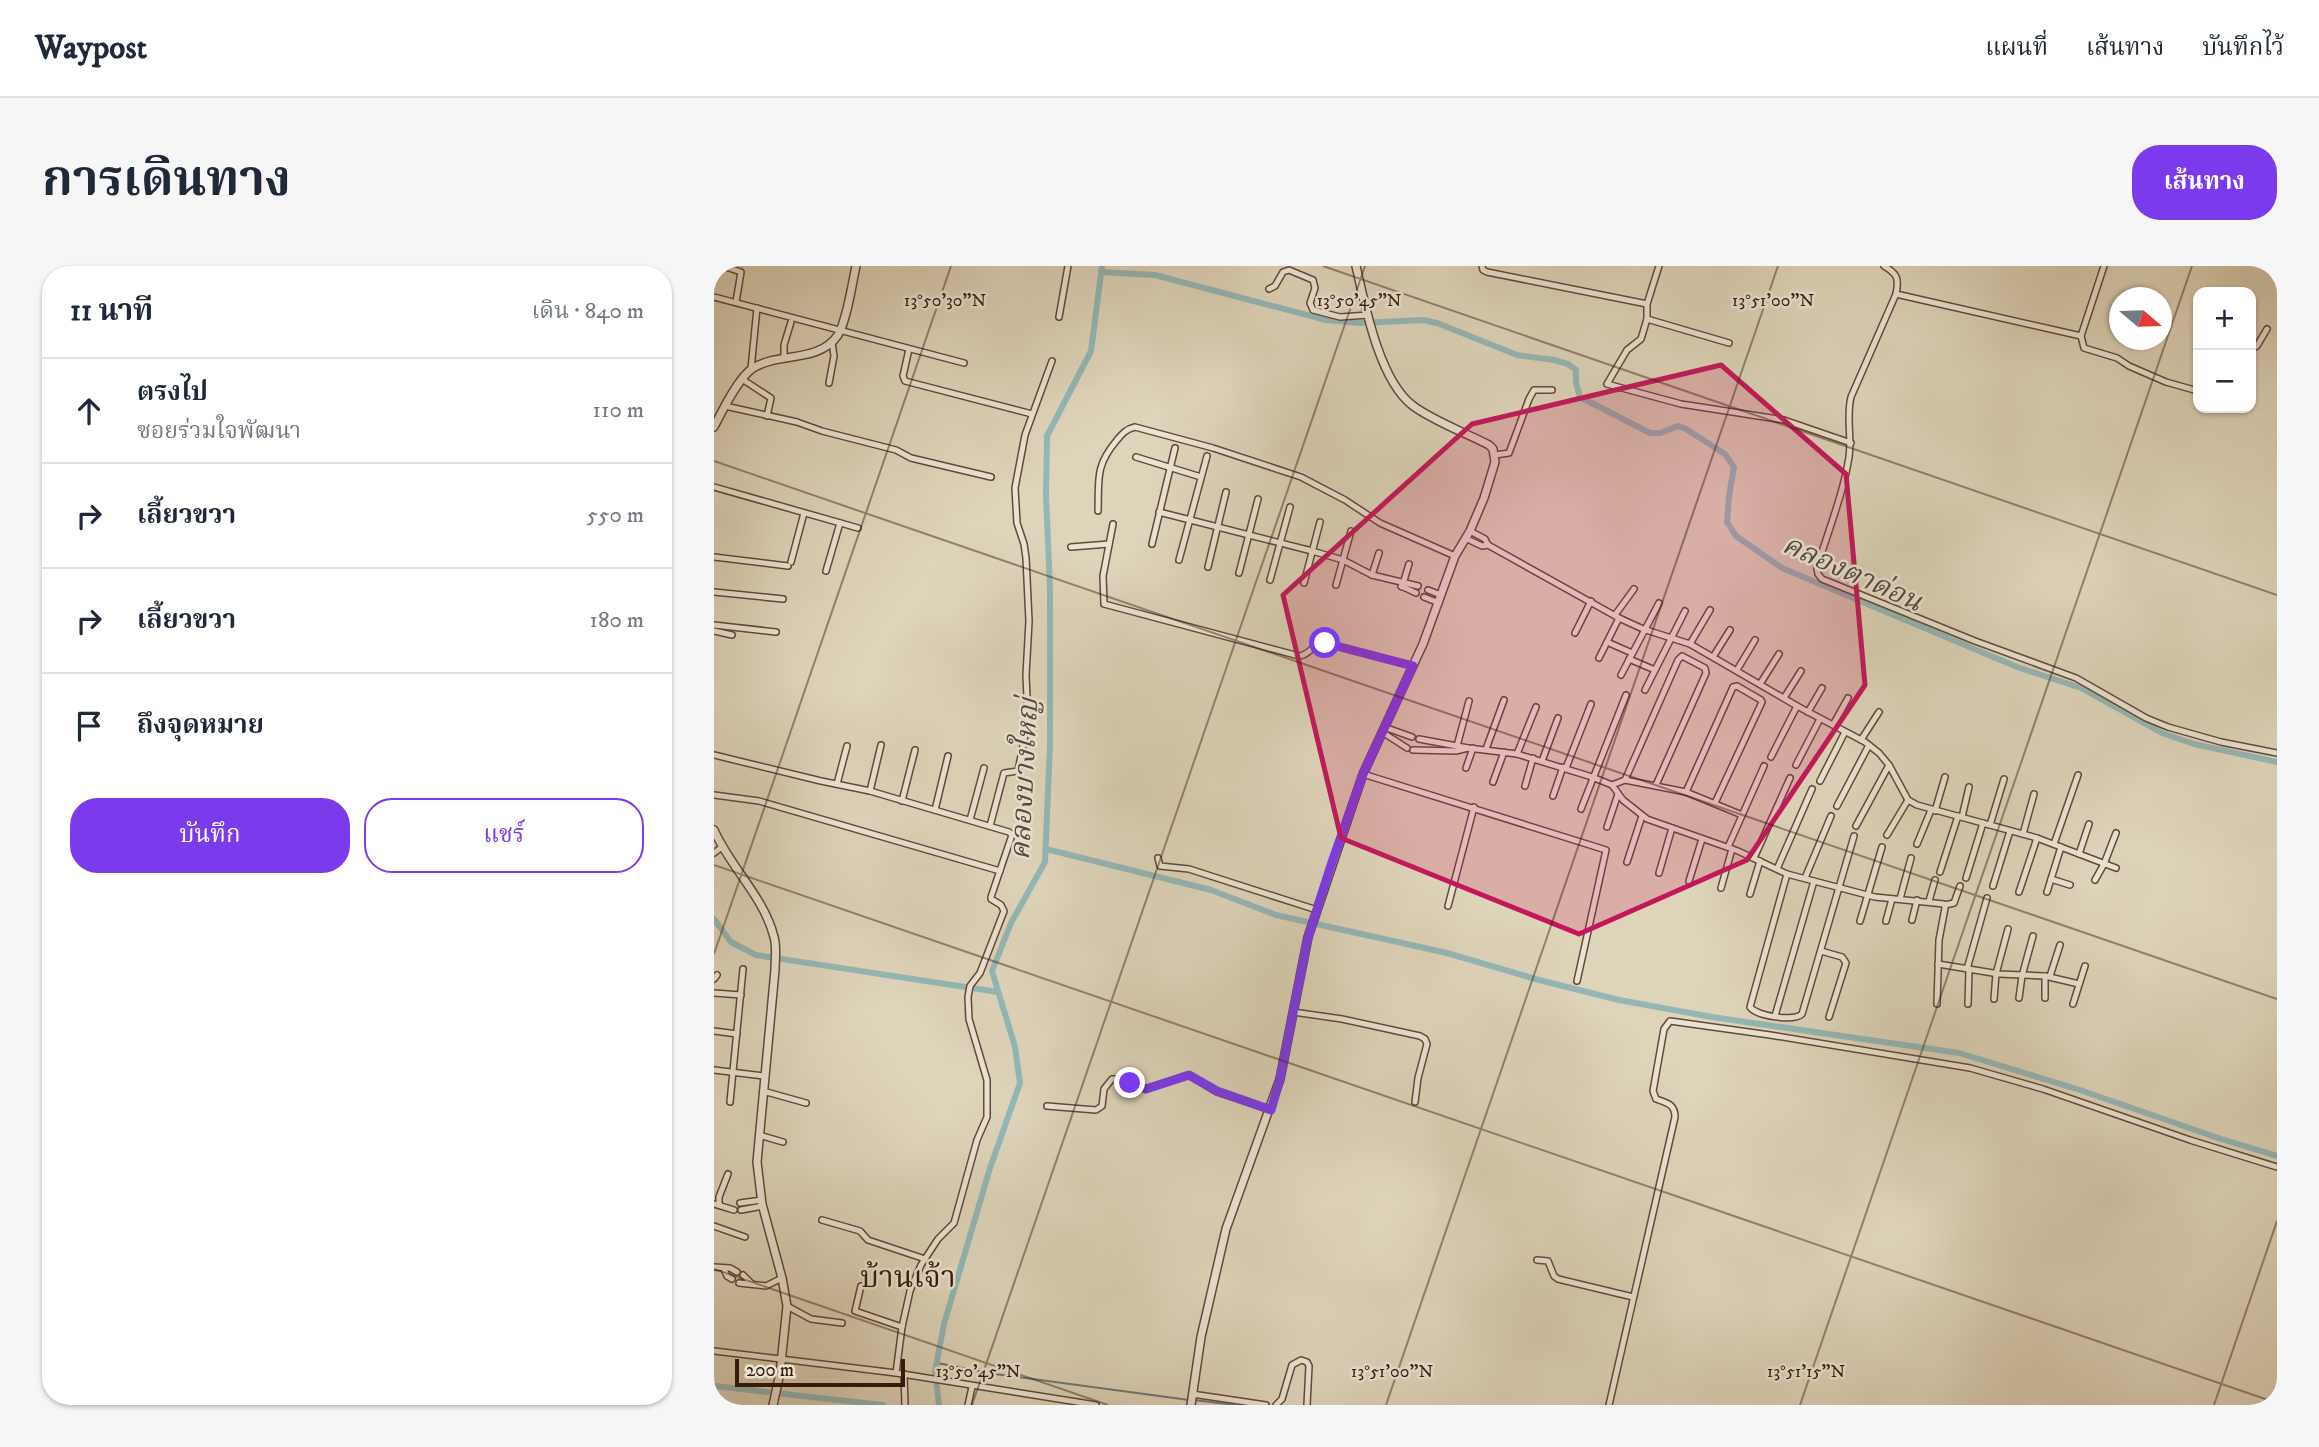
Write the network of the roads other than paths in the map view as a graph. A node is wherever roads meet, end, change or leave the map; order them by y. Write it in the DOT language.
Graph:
graph roads {
  1 [pos="726,266"];
  2 [pos="856,266"];
  3 [pos="1068,266"];
  4 [pos="1356,266"];
  5 [pos="1482,266"];
  6 [pos="1659,266"];
  7 [pos="1884,266"];
  8 [pos="2104,266"];
  9 [pos="1269,289"];
  10 [pos="1896,294"];
  11 [pos="714,297"];
  12 [pos="736,302"];
  13 [pos="1647,304"];
  14 [pos="757,308"];
  15 [pos="1059,317"];
  16 [pos="1368,317"];
  17 [pos="1647,319"];
  18 [pos="791,322"];
  19 [pos="2267,329"];
  20 [pos="840,331"];
  21 [pos="2081,336"];
  22 [pos="832,342"];
  23 [pos="1729,343"];
  24 [pos="2256,346"];
  25 [pos="909,349"];
  26 [pos="784,359"];
  27 [pos="1052,361"];
  28 [pos="964,363"];
  29 [pos="751,369"];
  30 [pos="742,379"];
  31 [pos="830,383"];
  32 [pos="1552,390"];
  33 [pos="2193,390"];
  34 [pos="725,406"];
  35 [pos="1032,414"];
  36 [pos="767,416"];
  37 [pos="714,427"];
  38 [pos="1851,443"];
  39 [pos="1175,448"];
  40 [pos="1495,455"];
  41 [pos="1207,456"];
  42 [pos="1136,457"];
  43 [pos="1169,469"];
  44 [pos="990,477"];
  45 [pos="1201,477"];
  46 [pos="714,487"];
  47 [pos="1226,492"];
  48 [pos="1258,499"];
  49 [pos="1290,507"];
  50 [pos="1098,511"];
  51 [pos="1159,512"];
  52 [pos="804,513"];
  53 [pos="1189,520"];
  54 [pos="1320,522"];
  55 [pos="840,523"];
  56 [pos="1113,524"];
  57 [pos="1217,527"];
  58 [pos="858,528"];
  59 [pos="1351,531"];
  60 [pos="1249,534"];
  61 [pos="1467,534"];
  62 [pos="1280,542"];
  63 [pos="1109,544"];
  64 [pos="1152,544"];
  65 [pos="1071,547"];
  66 [pos="1312,551"];
  67 [pos="1379,553"];
  68 [pos="1455,556"];
  69 [pos="714,557"];
  70 [pos="1179,560"];
  71 [pos="1343,561"];
  72 [pos="1409,564"];
  73 [pos="1208,567"];
  74 [pos="826,571"];
  75 [pos="1239,573"];
  76 [pos="1372,575"];
  77 [pos="1270,580"];
  78 [pos="1304,583"];
  79 [pos="1403,584"];
  80 [pos="1336,585"];
  81 [pos="1634,589"];
  82 [pos="1417,590"];
  83 [pos="714,592"];
  84 [pos="1426,593"];
  85 [pos="783,599"];
  86 [pos="1440,599"];
  87 [pos="1591,601"];
  88 [pos="1659,603"];
  89 [pos="1710,610"];
  90 [pos="1685,611"];
  91 [pos="1617,617"];
  92 [pos="714,628"];
  93 [pos="1643,629"];
  94 [pos="1730,630"];
  95 [pos="776,632"];
  96 [pos="1575,633"];
  97 [pos="732,635"];
  98 [pos="1672,638"];
  99 [pos="1755,640"];
  100 [pos="1607,642"];
  101 [pos="1690,644"];
  102 [pos="1780,654"];
  103 [pos="1630,656"];
  104 [pos="1713,657"];
  105 [pos="1599,658"];
  106 [pos="1413,666"];
  107 [pos="1655,670"];
  108 [pos="1737,670"];
  109 [pos="1801,671"];
  110 [pos="1621,675"];
  111 [pos="1760,684"];
  112 [pos="1822,688"];
  113 [pos="1645,690"];
  114 [pos="1626,695"];
  115 [pos="1784,698"];
  116 [pos="1848,698"];
  117 [pos="1504,700"];
  118 [pos="1469,701"];
  119 [pos="1591,704"];
  120 [pos="1797,706"];
  121 [pos="1535,707"];
  122 [pos="1808,712"];
  123 [pos="1878,712"];
  124 [pos="1558,718"];
  125 [pos="1820,719"];
  126 [pos="1833,725"];
  127 [pos="1383,730"];
  128 [pos="1845,732"];
  129 [pos="1412,737"];
  130 [pos="1419,739"];
  131 [pos="1861,740"];
  132 [pos="881,745"];
  133 [pos="1869,745"];
  134 [pos="846,746"];
  135 [pos="1456,748"];
  136 [pos="1471,748"];
  137 [pos="1486,749"];
  138 [pos="915,750"];
  139 [pos="1504,752"];
  140 [pos="2277,753"];
  141 [pos="1517,754"];
  142 [pos="714,755"];
  143 [pos="947,756"];
  144 [pos="1771,757"];
  145 [pos="1534,758"];
  146 [pos="1542,761"];
  147 [pos="1796,765"];
  148 [pos="1889,765"];
  149 [pos="1764,766"];
  150 [pos="984,768"];
  151 [pos="1466,768"];
  152 [pos="1564,768"];
  153 [pos="1363,774"];
  154 [pos="2078,775"];
  155 [pos="1592,777"];
  156 [pos="1945,777"];
  157 [pos="1790,778"];
  158 [pos="2004,779"];
  159 [pos="1625,780"];
  160 [pos="1820,780"];
  161 [pos="1493,782"];
  162 [pos="837,784"];
  163 [pos="1612,785"];
  164 [pos="1656,785"];
  165 [pos="1525,786"];
  166 [pos="1969,787"];
  167 [pos="1812,789"];
  168 [pos="870,791"];
  169 [pos="1686,792"];
  170 [pos="1618,794"];
  171 [pos="2034,794"];
  172 [pos="714,795"];
  173 [pos="1553,796"];
  174 [pos="1908,800"];
  175 [pos="902,801"];
  176 [pos="1715,803"];
  177 [pos="1837,806"];
  178 [pos="1474,807"];
  179 [pos="1581,809"];
  180 [pos="935,810"];
  181 [pos="1933,810"];
  182 [pos="1742,815"];
  183 [pos="1642,816"];
  184 [pos="1831,816"];
  185 [pos="1960,816"];
  186 [pos="970,820"];
  187 [pos="1986,824"];
  188 [pos="2089,824"];
  189 [pos="990,826"];
  190 [pos="1856,826"];
  191 [pos="1607,827"];
  192 [pos="1672,828"];
  193 [pos="714,830"];
  194 [pos="2010,831"];
  195 [pos="2116,833"];
  196 [pos="2023,834"];
  197 [pos="1887,835"];
  198 [pos="1854,836"];
  199 [pos="2037,838"];
  200 [pos="1702,839"];
  201 [pos="1917,844"];
  202 [pos="2054,844"];
  203 [pos="2061,846"];
  204 [pos="722,847"];
  205 [pos="1882,847"];
  206 [pos="1730,848"];
  207 [pos="714,853"];
  208 [pos="2079,854"];
  209 [pos="1158,858"];
  210 [pos="1754,858"];
  211 [pos="1911,858"];
  212 [pos="1627,862"];
  213 [pos="1760,862"];
  214 [pos="2104,864"];
  215 [pos="2116,868"];
  216 [pos="1777,869"];
  217 [pos="1000,871"];
  218 [pos="1940,872"];
  219 [pos="1659,873"];
  220 [pos="1787,873"];
  221 [pos="1805,878"];
  222 [pos="1966,878"];
  223 [pos="2051,879"];
  224 [pos="1935,880"];
  225 [pos="2095,880"];
  226 [pos="1689,881"];
  227 [pos="1814,881"];
  228 [pos="2070,885"];
  229 [pos="1960,886"];
  230 [pos="1993,886"];
  231 [pos="1838,887"];
  232 [pos="1721,888"];
  233 [pos="2019,892"];
  234 [pos="2047,892"];
  235 [pos="1750,894"];
  236 [pos="1868,895"];
  237 [pos="1987,898"];
  238 [pos="1892,899"];
  239 [pos="1900,899"];
  240 [pos="1917,900"];
  241 [pos="1929,901"];
  242 [pos="1945,905"];
  243 [pos="1448,906"];
  244 [pos="1316,914"];
  245 [pos="1886,920"];
  246 [pos="1912,920"];
  247 [pos="1860,921"];
  248 [pos="2008,929"];
  249 [pos="2034,936"];
  250 [pos="2060,945"];
  251 [pos="1821,951"];
  252 [pos="1938,964"];
  253 [pos="2085,966"];
  254 [pos="1968,969"];
  255 [pos="743,970"];
  256 [pos="1996,974"];
  257 [pos="2022,976"];
  258 [pos="2048,976"];
  259 [pos="1577,981"];
  260 [pos="2079,984"];
  261 [pos="714,993"];
  262 [pos="741,995"];
  263 [pos="2019,998"];
  264 [pos="2045,998"];
  265 [pos="1994,999"];
  266 [pos="1937,1004"];
  267 [pos="1968,1004"];
  268 [pos="2073,1004"];
  269 [pos="1293,1012"];
  270 [pos="1776,1016"];
  271 [pos="1829,1017"];
  272 [pos="714,1031"];
  273 [pos="737,1034"];
  274 [pos="714,1070"];
  275 [pos="733,1072"];
  276 [pos="764,1076"];
  277 [pos="763,1091"];
  278 [pos="730,1102"];
  279 [pos="1415,1102"];
  280 [pos="806,1103"];
  281 [pos="1047,1106"];
  282 [pos="1271,1110"];
  283 [pos="759,1135"];
  284 [pos="783,1142"];
  285 [pos="2277,1167"];
  286 [pos="728,1174"];
  287 [pos="762,1203"];
  288 [pos="716,1206"];
  289 [pos="822,1220"];
  290 [pos="714,1226"];
  291 [pos="745,1237"];
  292 [pos="925,1259"];
  293 [pos="1537,1260"];
  294 [pos="714,1267"];
  295 [pos="724,1269"];
  296 [pos="782,1278"];
  297 [pos="732,1279"];
  298 [pos="739,1283"];
  299 [pos="752,1284"];
  300 [pos="861,1286"];
  301 [pos="1633,1297"];
  302 [pos="787,1306"];
  303 [pos="842,1323"];
  304 [pos="902,1326"];
  305 [pos="714,1351"];
  306 [pos="782,1359"];
  307 [pos="896,1373"];
  308 [pos="904,1374"];
  309 [pos="972,1387"];
  310 [pos="1192,1400"];
  311 [pos="773,1405"];
  312 [pos="905,1405"];
  313 [pos="968,1405"];
  314 [pos="1096,1405"];
  315 [pos="1266,1405"];
  316 [pos="1276,1405"];
  317 [pos="1307,1405"];
  318 [pos="1609,1405"];
  1 -- 12 [label="street"];
  2 -- 20 [label="street"];
  3 -- 15 [label="street"];
  4 -- 16 [label="street"];
  5 -- 13 [label="street"];
  6 -- 13 [label="street"];
  7 -- 10 [label="street"];
  8 -- 21 [label="street"];
  9 -- 16 [label="street"];
  10 -- 21 [label="street"];
  10 -- 38 [label="street"];
  11 -- 12 [label="street"];
  12 -- 14 [label="street"];
  13 -- 17 [label="street"];
  14 -- 20 [label="street"];
  14 -- 29 [label="street"];
  16 -- 40 [label="street"];
  17 -- 23 [label="street"];
  17 -- 38 [label="street"];
  18 -- 26 [label="street"];
  19 -- 24 [label="street"];
  20 -- 22 [label="street"];
  20 -- 25 [label="street"];
  21 -- 33 [label="street"];
  22 -- 26 [label="street"];
  22 -- 31 [label="street"];
  25 -- 28 [label="street"];
  25 -- 35 [label="street"];
  26 -- 29 [label="street"];
  27 -- 35 [label="street"];
  29 -- 30 [label="street"];
  30 -- 34 [label="street"];
  30 -- 36 [label="street"];
  32 -- 40 [label="street"];
  34 -- 36 [label="street"];
  34 -- 37 [label="street"];
  35 -- 189 [label="street"];
  36 -- 44 [label="street"];
  38 -- 140 [label="street"];
  39 -- 43 [label="street"];
  40 -- 61 [label="street"];
  41 -- 45 [label="street"];
  42 -- 43 [label="street"];
  43 -- 45 [label="street"];
  43 -- 51 [label="street"];
  45 -- 53 [label="street"];
  46 -- 52 [label="street"];
  47 -- 57 [label="street"];
  48 -- 60 [label="street"];
  49 -- 62 [label="street"];
  50 -- 68 [label="street"];
  51 -- 53 [label="street"];
  51 -- 64 [label="street"];
  52 -- 55 [label="street"];
  52 -- 69 [label="street"];
  53 -- 57 [label="street"];
  53 -- 70 [label="street"];
  54 -- 66 [label="street"];
  55 -- 58 [label="street"];
  55 -- 74 [label="street"];
  56 -- 63 [label="street"];
  57 -- 60 [label="street"];
  57 -- 73 [label="street"];
  59 -- 71 [label="street"];
  60 -- 62 [label="street"];
  60 -- 75 [label="street"];
  61 -- 68 [label="street"];
  61 -- 87 [label="street"];
  62 -- 66 [label="street"];
  62 -- 77 [label="street"];
  63 -- 65 [label="street"];
  63 -- 106 [label="street"];
  66 -- 71 [label="street"];
  66 -- 78 [label="street"];
  67 -- 76 [label="street"];
  68 -- 86 [label="street"];
  71 -- 76 [label="street"];
  71 -- 80 [label="street"];
  72 -- 79 [label="street"];
  76 -- 79 [label="street"];
  79 -- 82 [label="street"];
  81 -- 91 [label="street"];
  83 -- 85 [label="street"];
  84 -- 86 [label="street"];
  86 -- 106 [label="street"];
  87 -- 91 [label="street"];
  87 -- 96 [label="street"];
  88 -- 93 [label="street"];
  89 -- 101 [label="street"];
  90 -- 98 [label="street"];
  91 -- 93 [label="street"];
  91 -- 100 [label="street"];
  92 -- 95 [label="street"];
  92 -- 97 [label="street"];
  93 -- 98 [label="street"];
  93 -- 103 [label="street"];
  94 -- 104 [label="street"];
  98 -- 101 [label="street"];
  98 -- 107 [label="street"];
  99 -- 108 [label="street"];
  100 -- 103 [label="street"];
  100 -- 105 [label="street"];
  101 -- 104 [label="street"];
  102 -- 111 [label="street"];
  103 -- 107 [label="street"];
  103 -- 110 [label="street"];
  104 -- 108 [label="street"];
  106 -- 127 [label="street"];
  107 -- 113 [label="street"];
  108 -- 111 [label="street"];
  109 -- 115 [label="street"];
  111 -- 115 [label="street"];
  112 -- 122 [label="street"];
  114 -- 155 [label="street"];
  115 -- 120 [label="street"];
  116 -- 126 [label="street"];
  117 -- 137 [label="street"];
  118 -- 135 [label="street"];
  119 -- 152 [label="street"];
  120 -- 122 [label="street"];
  120 -- 144 [label="street"];
  121 -- 141 [label="street"];
  122 -- 125 [label="street"];
  123 -- 131 [label="street"];
  124 -- 146 [label="street"];
  125 -- 126 [label="street"];
  125 -- 147 [label="street"];
  126 -- 128 [label="street"];
  127 -- 129 [label="street"];
  127 -- 135 [label="street"];
  127 -- 153 [label="street"];
  128 -- 131 [label="street"];
  128 -- 160 [label="street"];
  130 -- 135 [label="street"];
  131 -- 133 [label="street"];
  132 -- 168 [label="street"];
  133 -- 148 [label="street"];
  133 -- 177 [label="street"];
  134 -- 162 [label="street"];
  135 -- 136 [label="street"];
  136 -- 137 [label="street"];
  136 -- 151 [label="street"];
  137 -- 139 [label="street"];
  138 -- 175 [label="street"];
  139 -- 141 [label="street"];
  139 -- 161 [label="street"];
  141 -- 145 [label="street"];
  142 -- 162 [label="street"];
  143 -- 180 [label="street"];
  145 -- 146 [label="street"];
  145 -- 165 [label="street"];
  146 -- 152 [label="street"];
  148 -- 174 [label="street"];
  148 -- 190 [label="street"];
  149 -- 182 [label="street"];
  150 -- 186 [label="street"];
  152 -- 155 [label="street"];
  152 -- 173 [label="street"];
  153 -- 178 [label="street"];
  153 -- 244 [label="street"];
  154 -- 202 [label="street"];
  155 -- 163 [label="street"];
  155 -- 179 [label="street"];
  156 -- 181 [label="street"];
  157 -- 210 [label="street"];
  158 -- 187 [label="street"];
  159 -- 163 [label="street"];
  159 -- 164 [label="street"];
  159 -- 164 [label="street"];
  162 -- 168 [label="street"];
  163 -- 170 [label="street"];
  164 -- 169 [label="street"];
  166 -- 185 [label="street"];
  167 -- 216 [label="street"];
  168 -- 175 [label="street"];
  169 -- 176 [label="street"];
  169 -- 176 [label="street"];
  170 -- 183 [label="street"];
  170 -- 191 [label="street"];
  171 -- 196 [label="street"];
  172 -- 217 [label="street"];
  174 -- 181 [label="street"];
  174 -- 197 [label="street"];
  175 -- 180 [label="street"];
  176 -- 182 [label="street"];
  178 -- 243 [label="street"];
  178 -- 259 [label="street"];
  180 -- 186 [label="street"];
  181 -- 185 [label="street"];
  181 -- 201 [label="street"];
  182 -- 206 [label="street"];
  183 -- 192 [label="street"];
  183 -- 212 [label="street"];
  184 -- 221 [label="street"];
  185 -- 187 [label="street"];
  185 -- 218 [label="street"];
  186 -- 189 [label="street"];
  187 -- 194 [label="street"];
  187 -- 222 [label="street"];
  188 -- 208 [label="street"];
  189 -- 217 [label="street"];
  192 -- 200 [label="street"];
  192 -- 219 [label="street"];
  193 -- 204 [label="street"];
  194 -- 196 [label="street"];
  194 -- 230 [label="street"];
  195 -- 214 [label="street"];
  196 -- 199 [label="street"];
  198 -- 231 [label="street"];
  199 -- 202 [label="street"];
  199 -- 233 [label="street"];
  200 -- 206 [label="street"];
  200 -- 226 [label="street"];
  202 -- 203 [label="street"];
  203 -- 208 [label="street"];
  203 -- 223 [label="street"];
  204 -- 207 [label="street"];
  204 -- 276 [label="street"];
  205 -- 236 [label="street"];
  206 -- 210 [label="street"];
  206 -- 232 [label="street"];
  208 -- 214 [label="street"];
  209 -- 244 [label="street"];
  210 -- 213 [label="street"];
  211 -- 239 [label="street"];
  213 -- 216 [label="street"];
  213 -- 235 [label="street"];
  214 -- 215 [label="street"];
  214 -- 225 [label="street"];
  216 -- 220 [label="street"];
  217 -- 292 [label="street"];
  220 -- 221 [label="street"];
  220 -- 270 [label="street"];
  221 -- 227 [label="street"];
  223 -- 228 [label="street"];
  223 -- 234 [label="street"];
  224 -- 241 [label="street"];
  227 -- 231 [label="street"];
  227 -- 270 [label="street"];
  229 -- 242 [label="street"];
  231 -- 236 [label="street"];
  231 -- 251 [label="street"];
  236 -- 238 [label="street"];
  236 -- 247 [label="street"];
  237 -- 254 [label="street"];
  238 -- 239 [label="street"];
  238 -- 245 [label="street"];
  239 -- 240 [label="street"];
  240 -- 241 [label="street"];
  240 -- 246 [label="street"];
  241 -- 242 [label="street"];
  242 -- 252 [label="street"];
  244 -- 269 [label="street"];
  248 -- 256 [label="street"];
  249 -- 257 [label="street"];
  250 -- 258 [label="street"];
  251 -- 270 [label="street"];
  251 -- 271 [label="street"];
  252 -- 254 [label="street"];
  252 -- 266 [label="street"];
  253 -- 260 [label="street"];
  254 -- 256 [label="street"];
  254 -- 267 [label="street"];
  255 -- 262 [label="street"];
  256 -- 257 [label="street"];
  256 -- 265 [label="street"];
  257 -- 258 [label="street"];
  257 -- 263 [label="street"];
  258 -- 260 [label="street"];
  258 -- 264 [label="street"];
  260 -- 268 [label="street"];
  261 -- 262 [label="street"];
  262 -- 273 [label="street"];
  269 -- 279 [label="street"];
  269 -- 282 [label="street"];
  272 -- 273 [label="street"];
  273 -- 275 [label="street"];
  274 -- 275 [label="street"];
  275 -- 276 [label="street"];
  275 -- 278 [label="street"];
  276 -- 277 [label="street"];
  277 -- 280 [label="street"];
  277 -- 283 [label="street"];
  281 -- 282 [label="street"];
  282 -- 310 [label="street"];
  283 -- 284 [label="street"];
  283 -- 287 [label="street"];
  285 -- 301 [label="street"];
  286 -- 288 [label="street"];
  287 -- 288 [label="street"];
  287 -- 296 [label="street"];
  289 -- 292 [label="street"];
  290 -- 291 [label="street"];
  292 -- 304 [label="street"];
  293 -- 301 [label="street"];
  294 -- 295 [label="street"];
  295 -- 297 [label="street"];
  295 -- 299 [label="street"];
  296 -- 299 [label="street"];
  296 -- 302 [label="street"];
  298 -- 299 [label="street"];
  300 -- 304 [label="street"];
  301 -- 318 [label="street"];
  302 -- 303 [label="street"];
  302 -- 306 [label="street"];
  304 -- 307 [label="street"];
  305 -- 306 [label="street"];
  306 -- 307 [label="street"];
  306 -- 311 [label="street"];
  307 -- 308 [label="street"];
  308 -- 309 [label="street"];
  308 -- 312 [label="street"];
  309 -- 313 [label="street"];
  309 -- 314 [label="street"];
  310 -- 315 [label="street"];
  316 -- 317 [label="street"];
}
